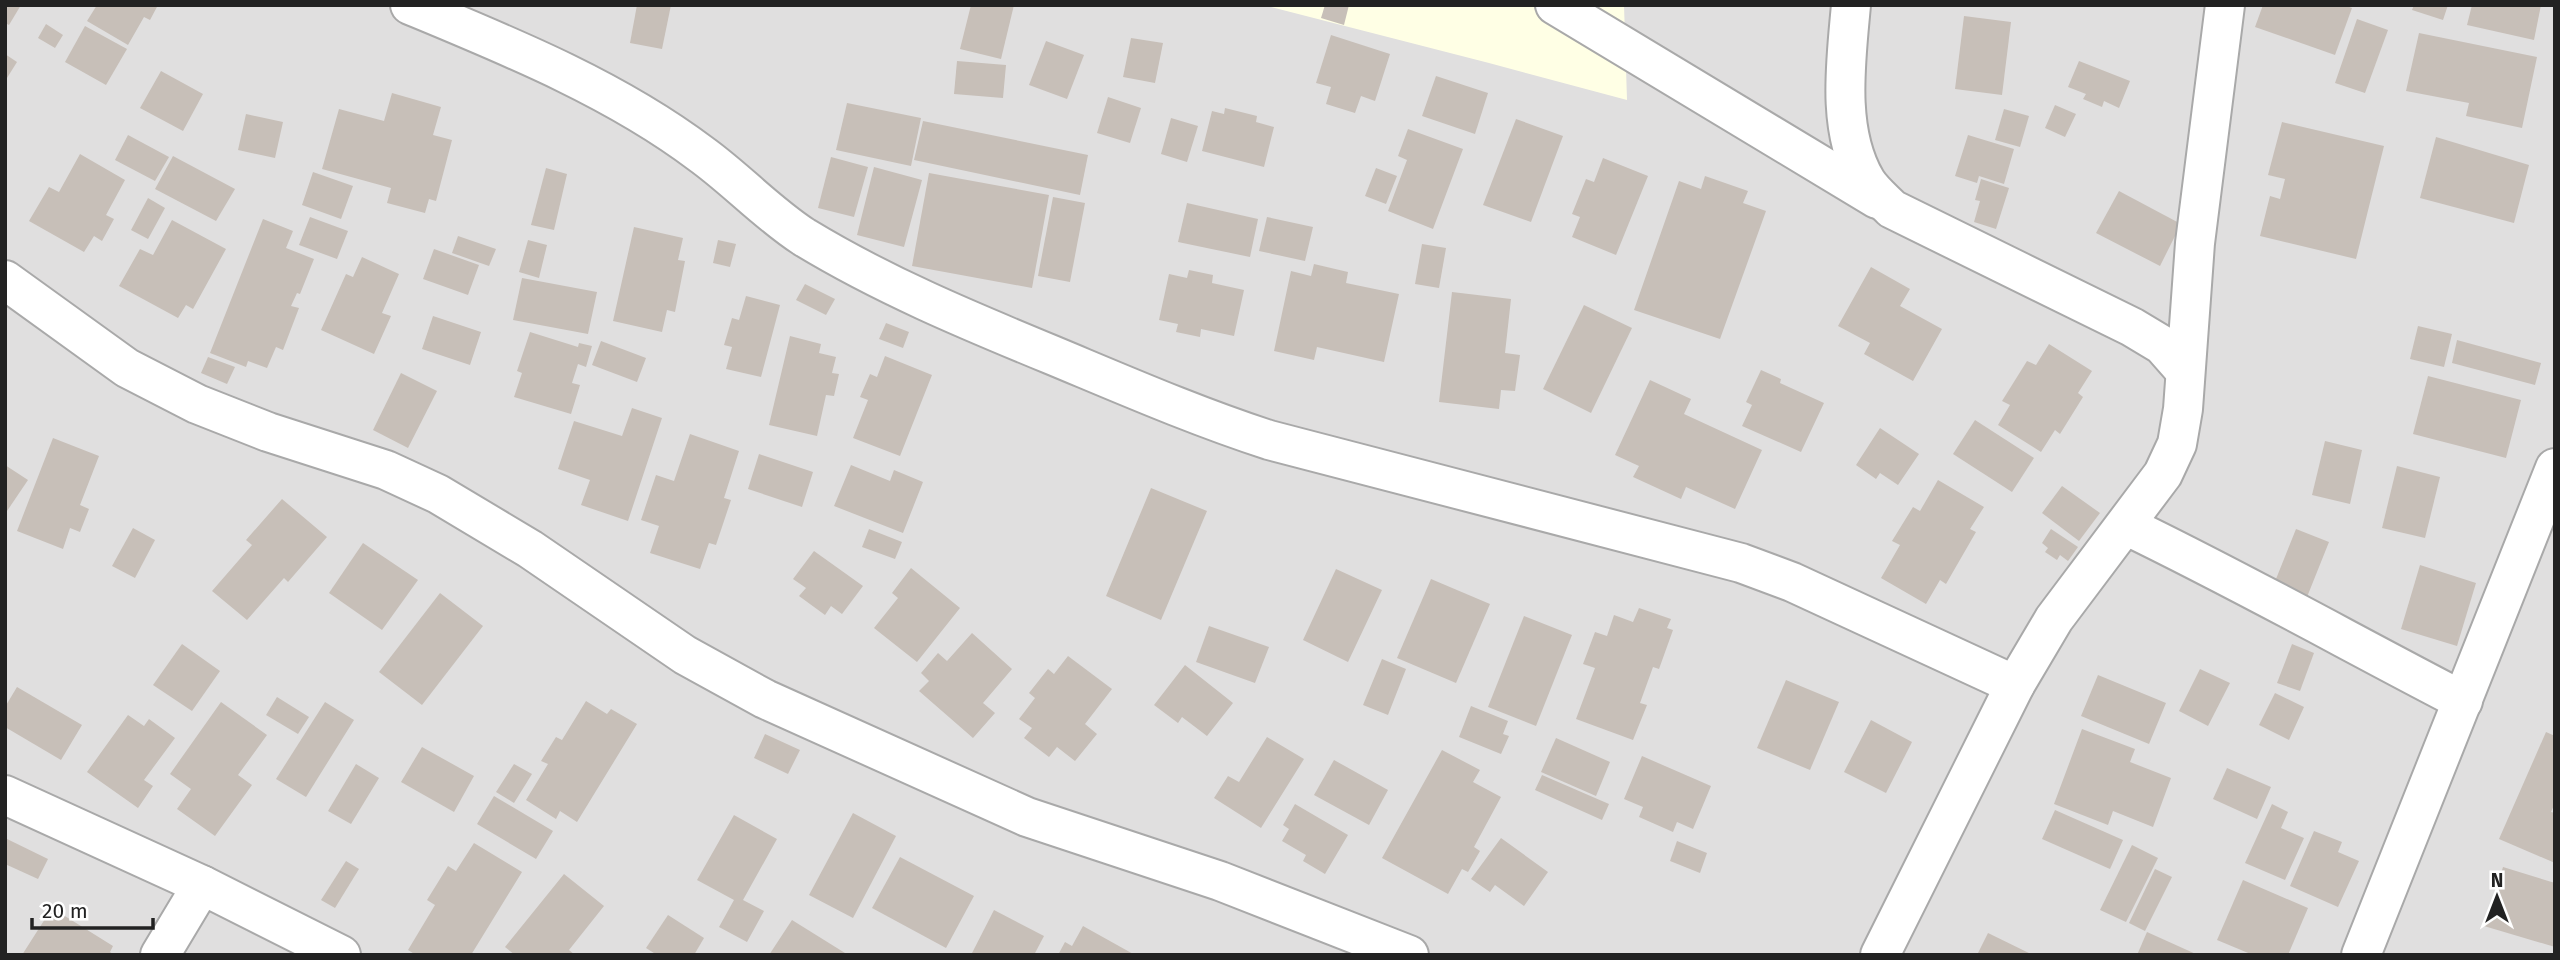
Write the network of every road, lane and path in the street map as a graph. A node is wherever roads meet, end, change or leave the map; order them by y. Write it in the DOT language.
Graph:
graph roads {
  1 [pos="410,5"];
  2 [pos="1555,5"];
  3 [pos="1851,5"];
  4 [pos="2225,5"];
  5 [pos="1892,209"];
  6 [pos="5,280"];
  7 [pos="2184,370"];
  8 [pos="2555,468"];
  9 [pos="2127,526"];
  10 [pos="2015,685"];
  11 [pos="2463,701"];
  12 [pos="5,795"];
  13 [pos="202,886"];
  14 [pos="160,955"];
  15 [pos="341,955"];
  16 [pos="1409,955"];
  17 [pos="1880,955"];
  18 [pos="2361,955"];
  1 -- 10 [label="street"];
  2 -- 5 [label="street"];
  3 -- 5 [label="street"];
  4 -- 7 [label="street"];
  5 -- 7 [label="street"];
  6 -- 16 [label="street"];
  7 -- 9 [label="street"];
  8 -- 11 [label="street"];
  9 -- 10 [label="street"];
  9 -- 11 [label="street"];
  10 -- 17 [label="street"];
  11 -- 18 [label="street"];
  12 -- 13 [label="street"];
  13 -- 14 [label="street"];
  13 -- 15 [label="street"];
}
